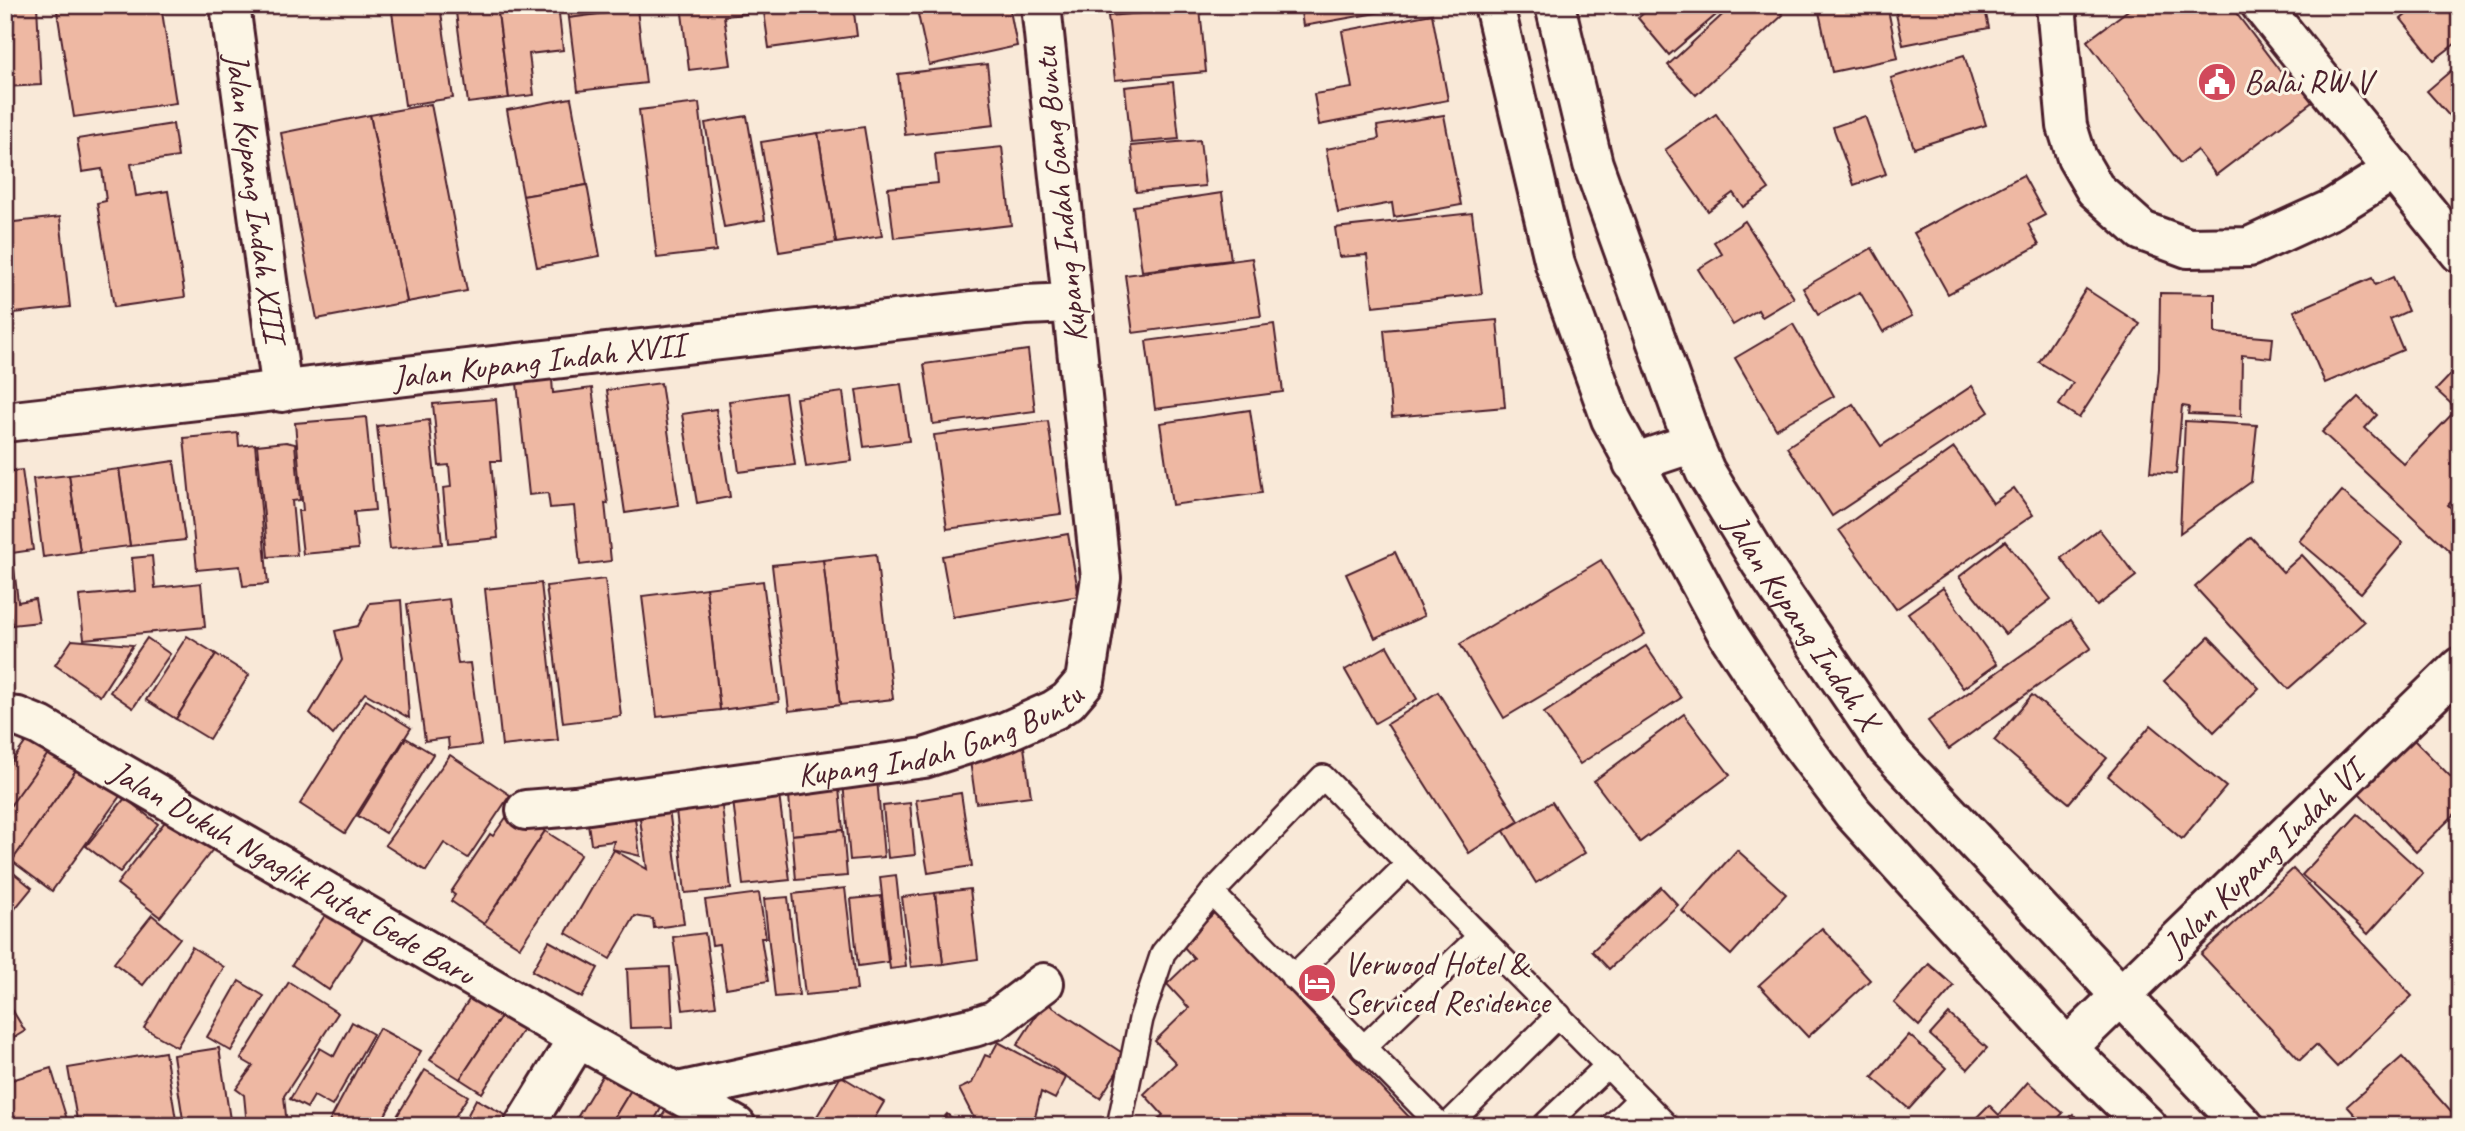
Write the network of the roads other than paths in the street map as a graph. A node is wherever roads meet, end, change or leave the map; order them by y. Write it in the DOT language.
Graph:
graph roads {
  1 [pos="230,5"];
  2 [pos="1041,5"];
  3 [pos="1494,5"];
  4 [pos="1555,5"];
  5 [pos="2056,5"];
  6 [pos="2262,5"];
  7 [pos="2394,170"];
  8 [pos="2460,253"];
  9 [pos="1071,303"];
  10 [pos="282,391"];
  11 [pos="5,422"];
  12 [pos="1693,443"];
  13 [pos="1633,463"];
  14 [pos="2460,667"];
  15 [pos="5,716"];
  16 [pos="526,810"];
  17 [pos="1408,864"];
  18 [pos="1212,893"];
  19 [pos="1479,937"];
  20 [pos="1293,977"];
  21 [pos="1044,983"];
  22 [pos="2119,996"];
  23 [pos="1559,1015"];
  24 [pos="578,1038"];
  25 [pos="1363,1048"];
  26 [pos="2067,1048"];
  27 [pos="1608,1065"];
  28 [pos="678,1092"];
  29 [pos="1640,1099"];
  30 [pos="524,1126"];
  31 [pos="736,1126"];
  32 [pos="1119,1126"];
  33 [pos="1441,1126"];
  34 [pos="1447,1126"];
  35 [pos="1544,1126"];
  36 [pos="1612,1126"];
  37 [pos="1667,1126"];
  38 [pos="2147,1126"];
  39 [pos="2244,1126"];
  1 -- 10 [label="street, Jalan Kupang Indah XIII"];
  2 -- 9 [label="street, Kupang Indah Gang Buntu"];
  3 -- 13 [label="street, Jalan Kupang Indah X"];
  4 -- 12 [label="street, Jalan Kupang Indah X"];
  5 -- 7 [label="street"];
  6 -- 7 [label="street"];
  7 -- 8 [label="street"];
  9 -- 10 [label="street, Jalan Kupang Indah XVII"];
  9 -- 16 [label="street, Kupang Indah Gang Buntu"];
  10 -- 11 [label="street, Jalan Kupang Indah XVII"];
  12 -- 13 [label="street"];
  12 -- 22 [label="street, Jalan Kupang Indah X"];
  13 -- 26 [label="street, Jalan Kupang Indah X"];
  14 -- 22 [label="street, Jalan Kupang Indah VI"];
  15 -- 24 [label="street, Jalan Dukuh Ngaglik Putat Gede Baru"];
  17 -- 18 [label="lane"];
  17 -- 19 [label="lane"];
  17 -- 20 [label="lane"];
  18 -- 20 [label="lane"];
  18 -- 32 [label="lane"];
  19 -- 23 [label="lane"];
  19 -- 25 [label="lane"];
  20 -- 25 [label="lane"];
  21 -- 28 [label="street"];
  22 -- 26 [label="street, Jalan Kupang Indah VI"];
  22 -- 39 [label="street, Jalan Kupang Indah X"];
  23 -- 27 [label="lane"];
  23 -- 34 [label="lane"];
  24 -- 28 [label="street, Jalan Dukuh Ngaglik Putat Gede Baru"];
  24 -- 30 [label="street"];
  25 -- 33 [label="lane"];
  26 -- 38 [label="street, Jalan Kupang Indah X"];
  27 -- 29 [label="lane"];
  27 -- 35 [label="lane"];
  28 -- 31 [label="street, Jalan Dukuh Ngaglik Putat Gede Baru"];
  29 -- 36 [label="lane"];
  29 -- 37 [label="lane"];
}
